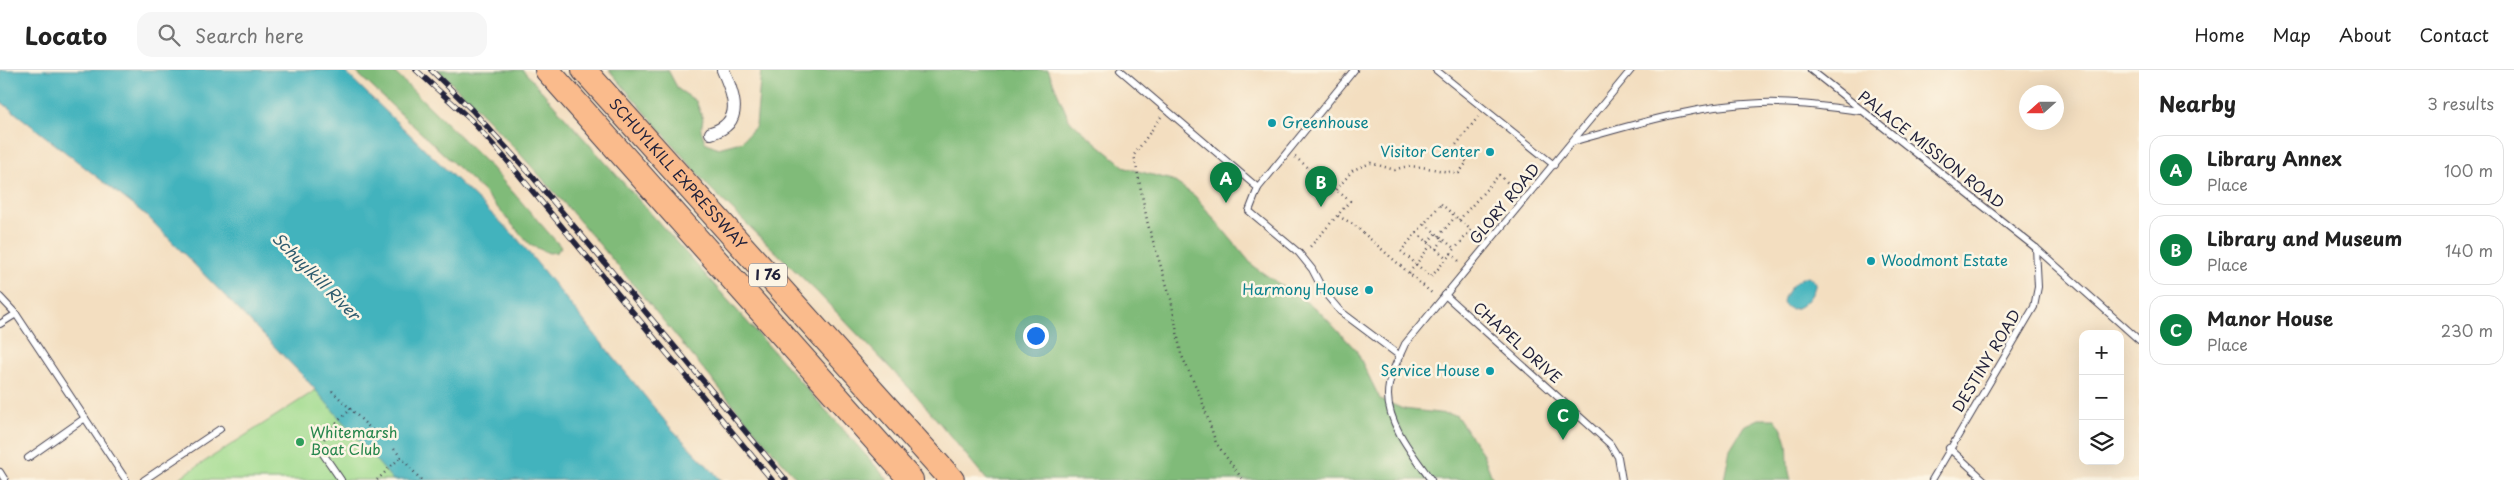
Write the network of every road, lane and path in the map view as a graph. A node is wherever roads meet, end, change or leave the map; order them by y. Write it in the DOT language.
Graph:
graph roads {
  1 [pos="547,70"];
  2 [pos="584,70"];
  3 [pos="723,70"];
  4 [pos="1120,70"];
  5 [pos="1354,70"];
  6 [pos="1436,70"];
  7 [pos="1631,70"];
  8 [pos="1811,70"];
  9 [pos="1166,110"];
  10 [pos="1484,110"];
  11 [pos="1861,111"];
  12 [pos="711,133"];
  13 [pos="1572,142"];
  14 [pos="1288,151"];
  15 [pos="1554,165"];
  16 [pos="1258,188"];
  17 [pos="1336,190"];
  18 [pos="1526,198"];
  19 [pos="1338,216"];
  20 [pos="1455,217"];
  21 [pos="1459,220"];
  22 [pos="1425,224"];
  23 [pos="1417,233"];
  24 [pos="1436,233"];
  25 [pos="1439,236"];
  26 [pos="1444,240"];
  27 [pos="1428,242"];
  28 [pos="1432,245"];
  29 [pos="2036,248"];
  30 [pos="1436,249"];
  31 [pos="1454,249"];
  32 [pos="1302,257"];
  33 [pos="1447,258"];
  34 [pos="1416,264"];
  35 [pos="1409,273"];
  36 [pos="0,297"];
  37 [pos="1443,298"];
  38 [pos="16,314"];
  39 [pos="0,324"];
  40 [pos="2139,340"];
  41 [pos="1400,356"];
  42 [pos="332,391"];
  43 [pos="351,409"];
  44 [pos="85,418"];
  45 [pos="220,429"];
  46 [pos="378,436"];
  47 [pos="319,448"];
  48 [pos="1949,448"];
  49 [pos="394,449"];
  50 [pos="401,457"];
  51 [pos="28,458"];
  52 [pos="0,472"];
  53 [pos="5,480"];
  54 [pos="126,480"];
  55 [pos="144,480"];
  56 [pos="341,480"];
  57 [pos="377,480"];
  58 [pos="421,480"];
  59 [pos="911,480"];
  60 [pos="952,480"];
  61 [pos="1243,480"];
  62 [pos="1430,480"];
  63 [pos="1622,480"];
  64 [pos="1932,480"];
  65 [pos="1984,480"];
  1 -- 59 [label="highway, SCHUYLKILL EXPRESSWAY / I 76"];
  2 -- 60 [label="highway, SCHUYLKILL EXPRESSWAY / I 76"];
  3 -- 12 [label="street"];
  4 -- 9 [label="lane"];
  5 -- 14 [label="lane"];
  6 -- 10 [label="lane"];
  7 -- 13 [label="lane, GLORY ROAD"];
  8 -- 11 [label="lane, PALACE MISSION ROAD"];
  9 -- 16 [label="lane"];
  9 -- 61 [label="path"];
  10 -- 15 [label="lane"];
  10 -- 17 [label="path"];
  11 -- 13 [label="lane"];
  11 -- 29 [label="lane, PALACE MISSION ROAD"];
  13 -- 15 [label="lane, GLORY ROAD"];
  14 -- 16 [label="lane"];
  14 -- 17 [label="path"];
  15 -- 18 [label="lane, GLORY ROAD"];
  16 -- 32 [label="lane"];
  17 -- 19 [label="path"];
  18 -- 21 [label="path"];
  18 -- 37 [label="lane, GLORY ROAD"];
  19 -- 32 [label="path"];
  19 -- 35 [label="path"];
  20 -- 21 [label="path"];
  20 -- 22 [label="path"];
  20 -- 25 [label="path"];
  21 -- 31 [label="path"];
  22 -- 23 [label="path"];
  22 -- 24 [label="path"];
  23 -- 27 [label="path"];
  23 -- 34 [label="path"];
  24 -- 25 [label="path"];
  24 -- 27 [label="path"];
  25 -- 26 [label="path"];
  26 -- 30 [label="path"];
  26 -- 31 [label="path"];
  27 -- 28 [label="path"];
  28 -- 30 [label="path"];
  28 -- 34 [label="path"];
  29 -- 40 [label="lane, PALACE MISSION ROAD"];
  29 -- 48 [label="lane, DESTINY ROAD"];
  30 -- 33 [label="path"];
  31 -- 33 [label="path"];
  32 -- 41 [label="lane"];
  33 -- 34 [label="path"];
  34 -- 35 [label="path"];
  35 -- 37 [label="path"];
  36 -- 38 [label="lane"];
  37 -- 41 [label="lane, GLORY ROAD"];
  37 -- 63 [label="lane, CHAPEL DRIVE"];
  38 -- 39 [label="lane"];
  38 -- 44 [label="lane"];
  41 -- 62 [label="lane, GLORY ROAD"];
  42 -- 43 [label="path"];
  43 -- 46 [label="path"];
  43 -- 47 [label="path"];
  44 -- 51 [label="lane"];
  44 -- 54 [label="lane"];
  45 -- 55 [label="lane"];
  47 -- 56 [label="lane"];
  48 -- 64 [label="lane, DESTINY ROAD"];
  48 -- 65 [label="lane"];
  49 -- 50 [label="path"];
  50 -- 57 [label="path"];
  50 -- 58 [label="path"];
  52 -- 53 [label="lane"];
}
